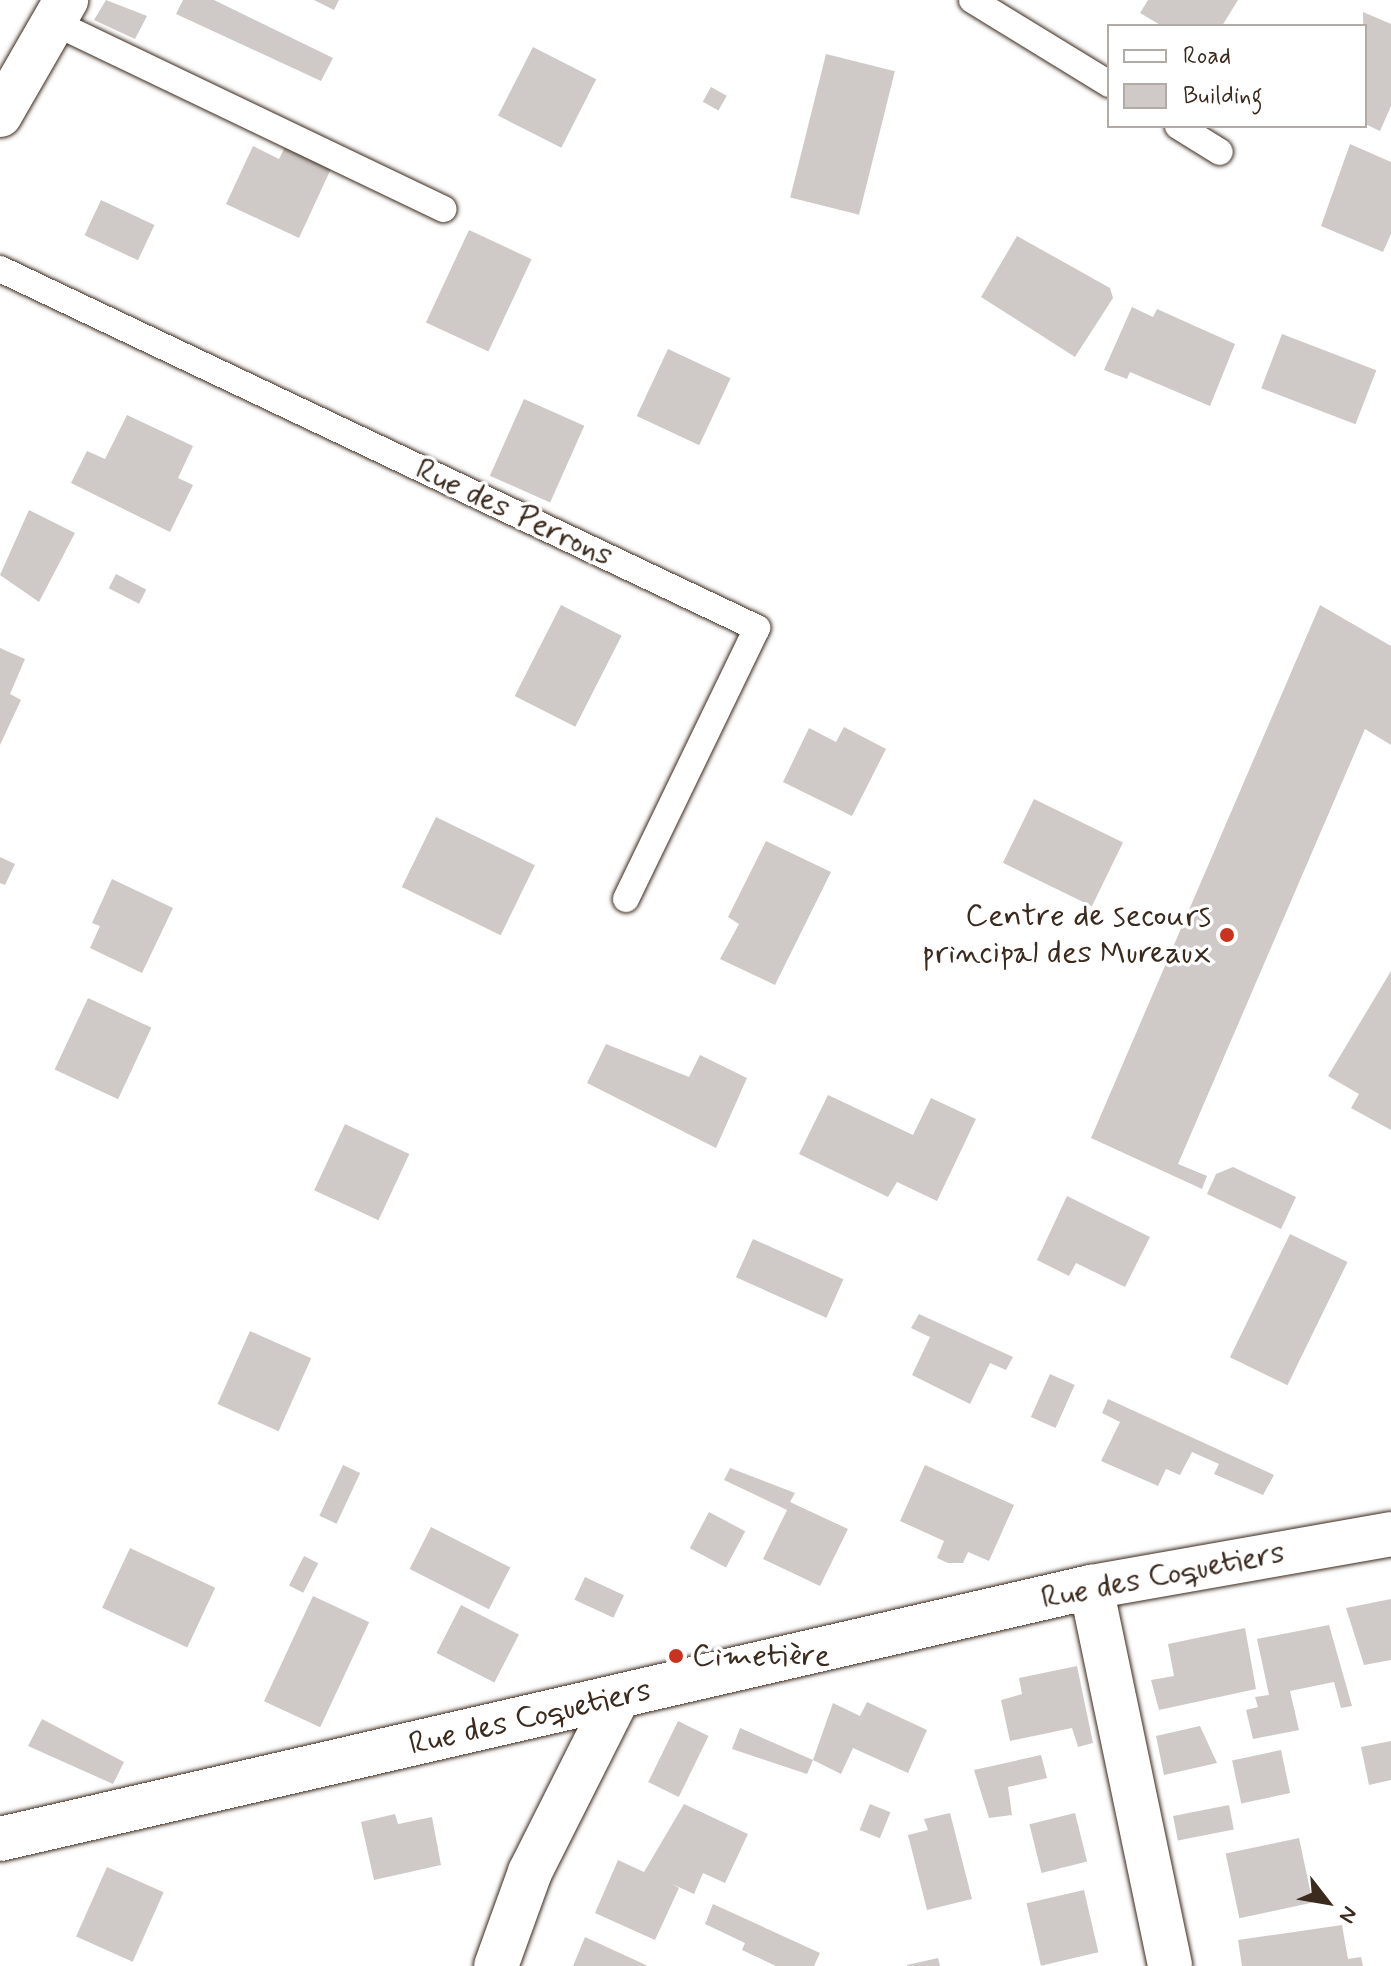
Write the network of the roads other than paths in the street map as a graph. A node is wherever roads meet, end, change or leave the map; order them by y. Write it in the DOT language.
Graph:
graph roads {
  1 [pos="972,0"];
  2 [pos="60,11"];
  3 [pos="1107,83"];
  4 [pos="0,115"];
  5 [pos="1181,128"];
  6 [pos="1220,152"];
  7 [pos="444,209"];
  8 [pos="0,269"];
  9 [pos="626,899"];
  10 [pos="1391,1534"];
  11 [pos="1091,1587"];
  12 [pos="618,1697"];
  13 [pos="0,1839"];
  14 [pos="496,1966"];
  15 [pos="1170,1966"];
  1 -- 3 [label="lane"];
  2 -- 4 [label="street"];
  2 -- 7 [label="lane"];
  5 -- 6 [label="lane"];
  8 -- 9 [label="lane, Rue des Perrons"];
  10 -- 11 [label="street, Rue des Coquetiers"];
  11 -- 12 [label="street, Rue des Coquetiers"];
  11 -- 15 [label="street"];
  12 -- 13 [label="street, Rue des Coquetiers"];
  12 -- 14 [label="street"];
}
